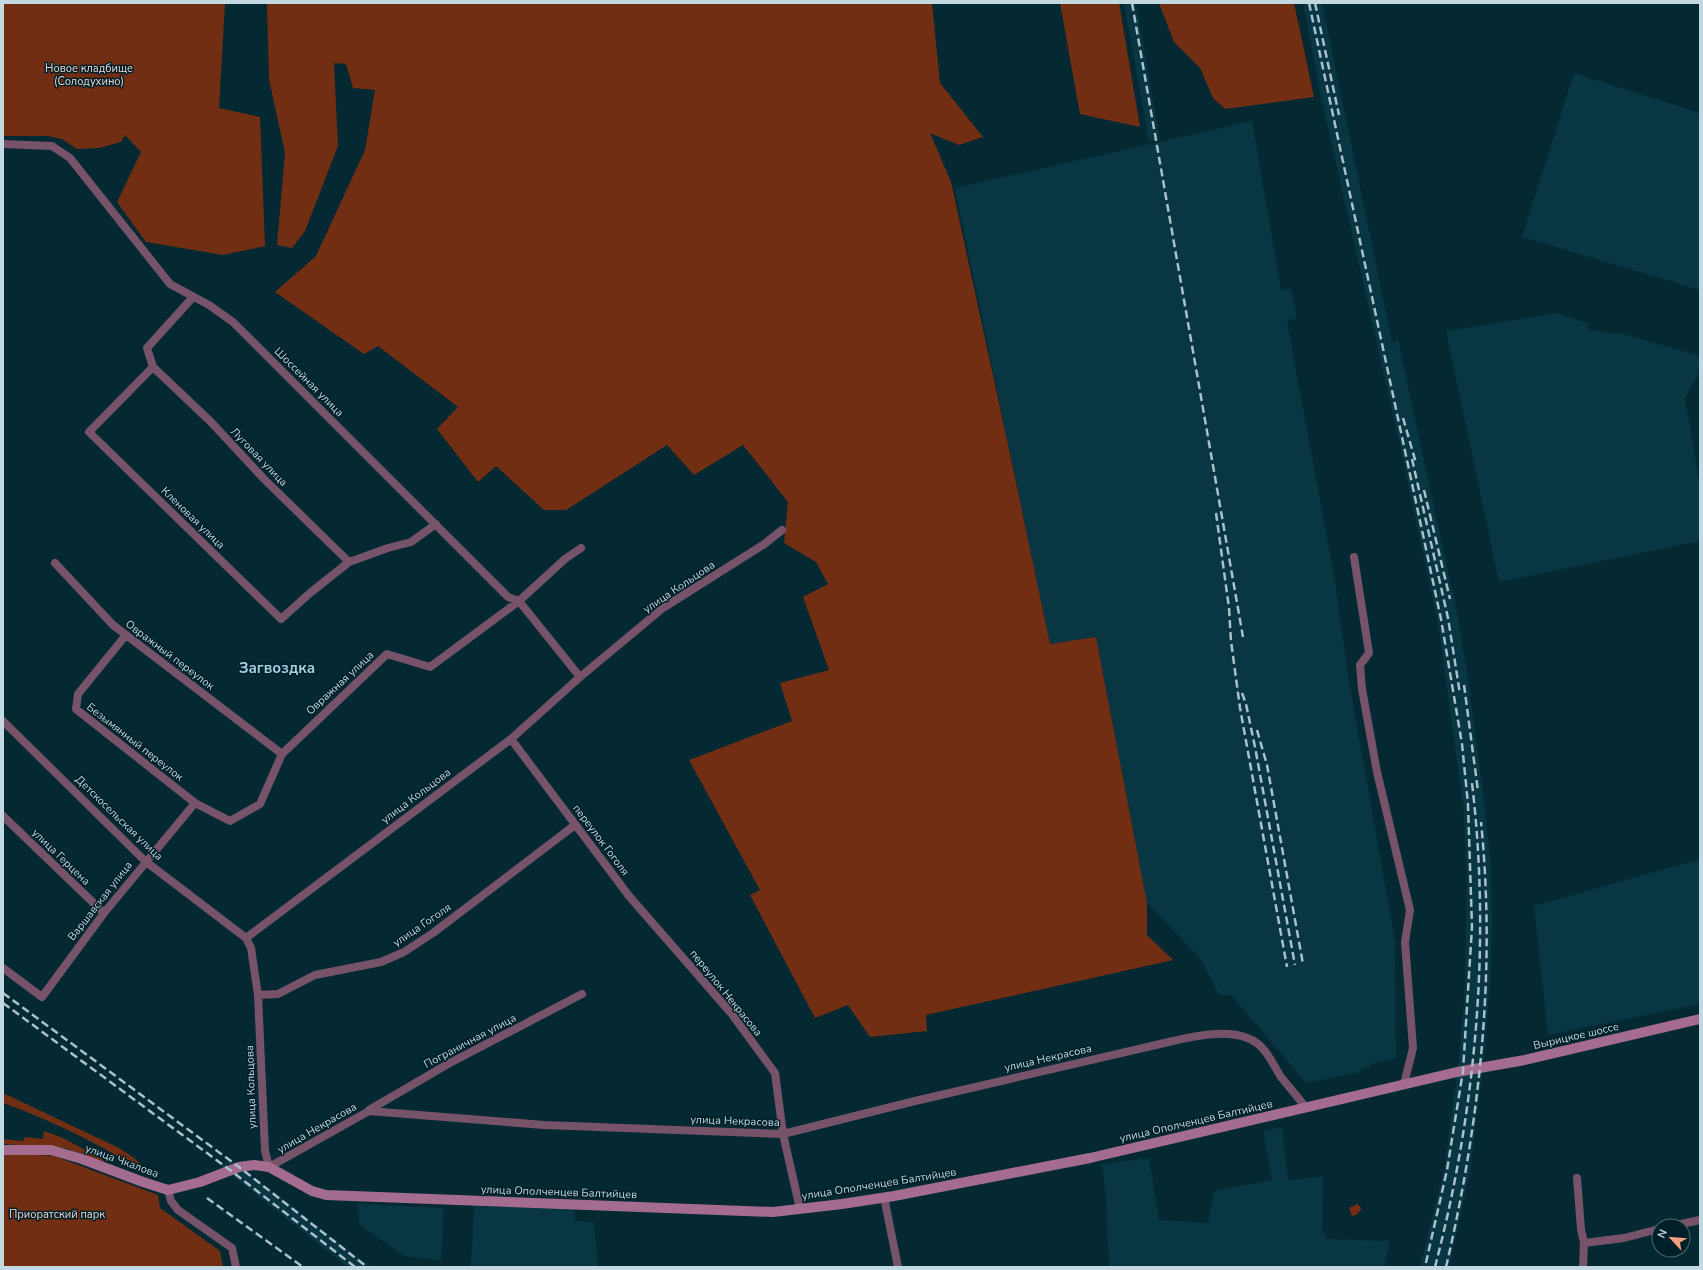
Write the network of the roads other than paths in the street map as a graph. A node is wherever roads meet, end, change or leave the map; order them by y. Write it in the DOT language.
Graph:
graph roads {
  1 [pos="3,144"];
  2 [pos="192,297"];
  3 [pos="153,367"];
  4 [pos="436,524"];
  5 [pos="782,530"];
  6 [pos="581,548"];
  7 [pos="1354,557"];
  8 [pos="349,562"];
  9 [pos="55,563"];
  10 [pos="519,601"];
  11 [pos="126,635"];
  12 [pos="580,677"];
  13 [pos="3,721"];
  14 [pos="511,739"];
  15 [pos="282,754"];
  16 [pos="195,803"];
  17 [pos="260,804"];
  18 [pos="3,816"];
  19 [pos="575,825"];
  20 [pos="145,861"];
  21 [pos="104,913"];
  22 [pos="246,938"];
  23 [pos="677,951"];
  24 [pos="3,968"];
  25 [pos="258,994"];
  26 [pos="582,994"];
  27 [pos="1700,1019"];
  28 [pos="1457,1072"];
  29 [pos="1404,1084"];
  30 [pos="1306,1108"];
  31 [pos="369,1110"];
  32 [pos="783,1134"];
  33 [pos="3,1150"];
  34 [pos="269,1168"];
  35 [pos="230,1170"];
  36 [pos="1577,1178"];
  37 [pos="168,1190"];
  38 [pos="884,1197"];
  39 [pos="800,1209"];
  40 [pos="1651,1231"];
  41 [pos="1584,1243"];
  42 [pos="236,1267"];
  43 [pos="898,1267"];
  44 [pos="1583,1267"];
  1 -- 2 [label="street, Шоссейная улица"];
  2 -- 3 [label="street"];
  2 -- 4 [label="street, Шоссейная улица"];
  3 -- 8 [label="street, Луговая улица"];
  3 -- 8 [label="street, Кленовая улица"];
  4 -- 8 [label="street"];
  4 -- 10 [label="street, Шоссейная улица"];
  5 -- 12 [label="street, улица Кольцова"];
  6 -- 10 [label="street, Овражная улица"];
  7 -- 29 [label="street"];
  9 -- 11 [label="street, Овражный переулок"];
  10 -- 12 [label="street, Шоссейная улица"];
  10 -- 15 [label="street, Овражная улица"];
  11 -- 15 [label="street, Овражный переулок"];
  11 -- 16 [label="street, Безымянный переулок"];
  12 -- 14 [label="street, улица Кольцова"];
  13 -- 20 [label="street, Детскосельская улица"];
  14 -- 19 [label="street, переулок Гоголя"];
  14 -- 22 [label="street, улица Кольцова"];
  15 -- 17 [label="street, Овражная улица"];
  16 -- 17 [label="street, Безымянный переулок"];
  16 -- 20 [label="street, Варшавская улица"];
  18 -- 21 [label="street, улица Герцена"];
  19 -- 23 [label="street, переулок Гоголя"];
  19 -- 25 [label="street, улица Гоголя"];
  20 -- 21 [label="street, Варшавская улица"];
  20 -- 22 [label="street, Детскосельская улица"];
  21 -- 24 [label="street, Варшавская улица"];
  22 -- 25 [label="street, улица Кольцова"];
  23 -- 32 [label="street, переулок Некрасова"];
  25 -- 34 [label="street, улица Кольцова"];
  26 -- 31 [label="street, Пограничная улица"];
  27 -- 28 [label="main road, Вырицкое шоссе"];
  28 -- 29 [label="main road, улица Ополченцев Балтийцев"];
  29 -- 30 [label="main road, улица Ополченцев Балтийцев"];
  30 -- 32 [label="street, улица Некрасова"];
  30 -- 38 [label="main road, улица Ополченцев Балтийцев"];
  31 -- 32 [label="street, улица Некрасова"];
  31 -- 34 [label="street, улица Некрасова"];
  32 -- 39 [label="street, переулок Некрасова"];
  33 -- 37 [label="main road, улица Чкалова"];
  34 -- 35 [label="main road, улица Ополченцев Балтийцев"];
  34 -- 39 [label="main road, улица Ополченцев Балтийцев"];
  35 -- 37 [label="main road, улица Чкалова"];
  36 -- 41 [label="street"];
  37 -- 42 [label="street"];
  38 -- 39 [label="main road, улица Ополченцев Балтийцев"];
  38 -- 43 [label="street"];
  40 -- 41 [label="street"];
  41 -- 44 [label="street"];
}
